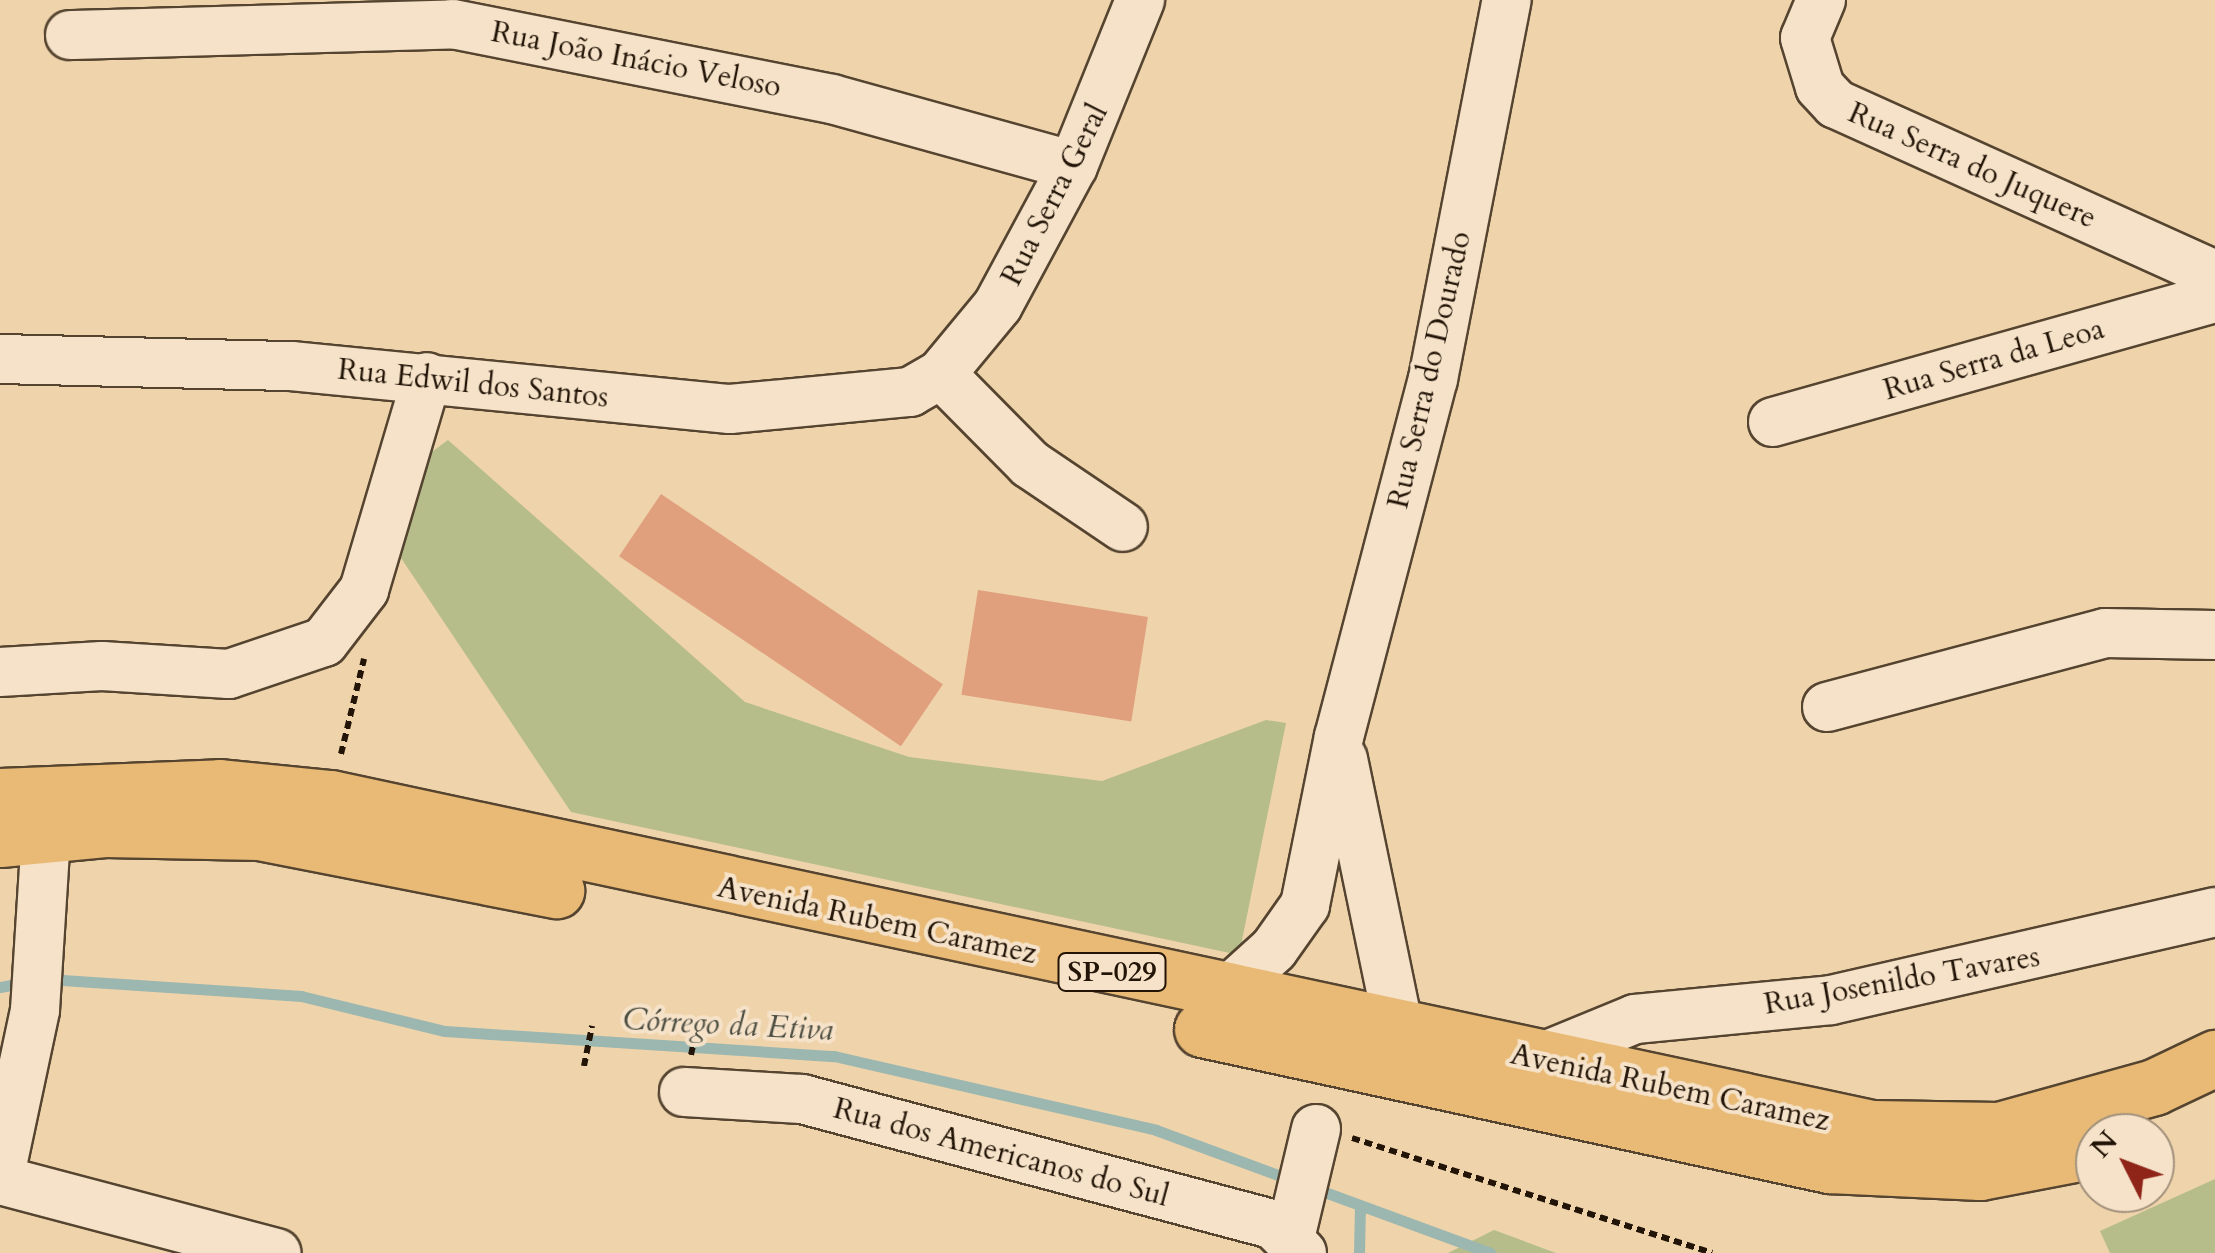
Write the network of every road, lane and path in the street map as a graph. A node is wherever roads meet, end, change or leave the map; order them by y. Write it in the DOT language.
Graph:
graph roads {
  1 [pos="1140,0"];
  2 [pos="1507,0"];
  3 [pos="1821,0"];
  4 [pos="70,35"];
  5 [pos="1073,166"];
  6 [pos="2215,275"];
  7 [pos="2215,298"];
  8 [pos="0,359"];
  9 [pos="940,374"];
  10 [pos="427,377"];
  11 [pos="1773,422"];
  12 [pos="1122,527"];
  13 [pos="2215,635"];
  14 [pos="368,644"];
  15 [pos="0,672"];
  16 [pos="1828,708"];
  17 [pos="1338,737"];
  18 [pos="0,796"];
  19 [pos="330,798"];
  20 [pos="23,836"];
  21 [pos="1313,874"];
  22 [pos="1367,874"];
  23 [pos="2215,912"];
  24 [pos="1222,996"];
  25 [pos="592,1026"];
  26 [pos="2215,1028"];
  27 [pos="1398,1030"];
  28 [pos="2215,1058"];
  29 [pos="1533,1060"];
  30 [pos="584,1066"];
  31 [pos="684,1092"];
  32 [pos="2215,1092"];
  33 [pos="2144,1110"];
  34 [pos="1313,1142"];
  35 [pos="2075,1154"];
  36 [pos="0,1178"];
  37 [pos="1296,1233"];
  38 [pos="277,1253"];
  39 [pos="1712,1253"];
  1 -- 5 [label="street, Rua Serra Geral"];
  2 -- 17 [label="street, Rua Serra do Dourado"];
  3 -- 6 [label="street, Rua Serra do Juquere"];
  4 -- 5 [label="street, Rua João Inácio Veloso"];
  5 -- 9 [label="street, Rua Serra Geral"];
  7 -- 11 [label="street, Rua Serra da Leoa"];
  8 -- 10 [label="street, Rua Edwil dos Santos"];
  9 -- 10 [label="street, Rua Edwil dos Santos"];
  9 -- 12 [label="street"];
  10 -- 15 [label="street"];
  13 -- 16 [label="street"];
  14 -- 19 [label="path"];
  17 -- 21 [label="street, Rua Serra do Dourado"];
  17 -- 22 [label="street, Rua Serra do Dourado"];
  18 -- 19 [label="highway, Avenida Rubem Caramez / SP-029"];
  19 -- 24 [label="highway, Avenida Rubem Caramez / SP-029"];
  20 -- 35 [label="highway, Avenida Rubem Caramez / SP-029"];
  20 -- 36 [label="street"];
  21 -- 22 [label="street"];
  21 -- 24 [label="street, Rua Serra do Dourado"];
  22 -- 27 [label="street, Rua Serra do Dourado"];
  23 -- 29 [label="street, Rua Josenildo Tavares"];
  24 -- 27 [label="highway, Avenida Rubem Caramez / SP-029"];
  25 -- 30 [label="path"];
  26 -- 33 [label="street"];
  27 -- 29 [label="highway, Avenida Rubem Caramez / SP-029"];
  28 -- 33 [label="highway, Avenida Rubem Caramez / SP-029"];
  29 -- 33 [label="highway, Avenida Rubem Caramez / SP-029"];
  31 -- 37 [label="street, Rua dos Americanos do Sul"];
  32 -- 33 [label="highway, Avenida Rubem Caramez / SP-029"];
  34 -- 37 [label="street"];
  34 -- 39 [label="path"];
  36 -- 38 [label="street"];
}
